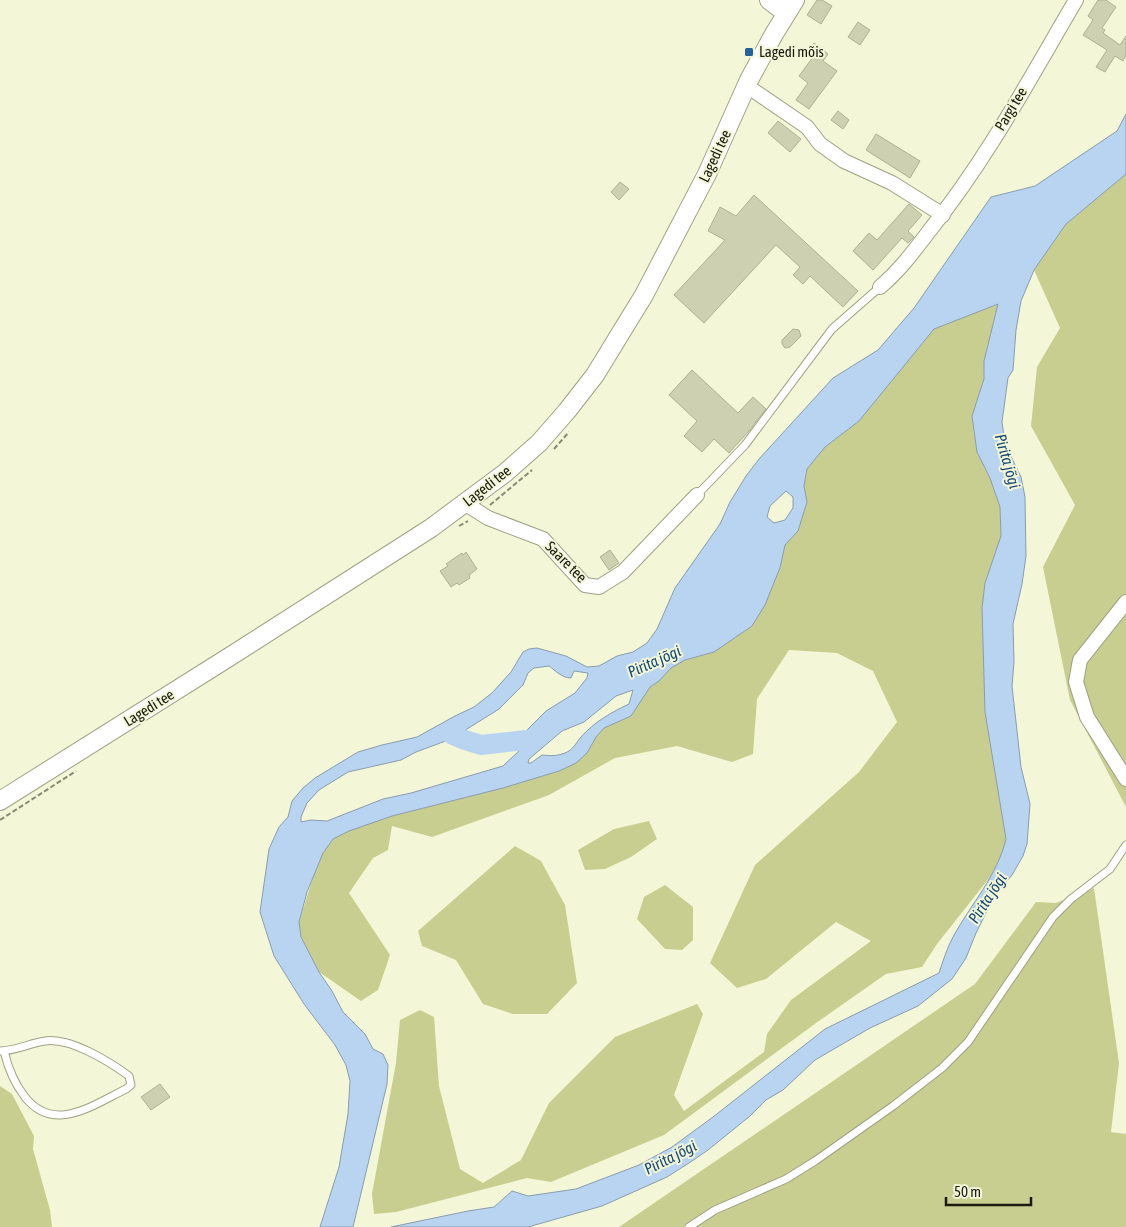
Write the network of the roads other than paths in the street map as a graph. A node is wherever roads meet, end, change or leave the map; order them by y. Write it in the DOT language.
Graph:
graph roads {
  1 [pos="769,0"];
  2 [pos="1076,0"];
  3 [pos="791,6"];
  4 [pos="746,86"];
  5 [pos="943,215"];
  6 [pos="880,287"];
  7 [pos="697,495"];
  8 [pos="473,509"];
  9 [pos="1126,602"];
  10 [pos="1126,779"];
  11 [pos="0,801"];
  12 [pos="1126,846"];
  13 [pos="2,1051"];
  14 [pos="689,1227"];
  1 -- 3 [label="street"];
  2 -- 5 [label="street, Pargi tee"];
  3 -- 4 [label="street, Lagedi tee"];
  4 -- 5 [label="street"];
  4 -- 8 [label="street, Lagedi tee"];
  5 -- 6 [label="street, Pargi tee"];
  6 -- 7 [label="lane"];
  7 -- 8 [label="street, Saare tee"];
  8 -- 11 [label="street, Lagedi tee"];
  9 -- 10 [label="street"];
  12 -- 14 [label="lane"];
  13 -- 13 [label="lane"];
}
